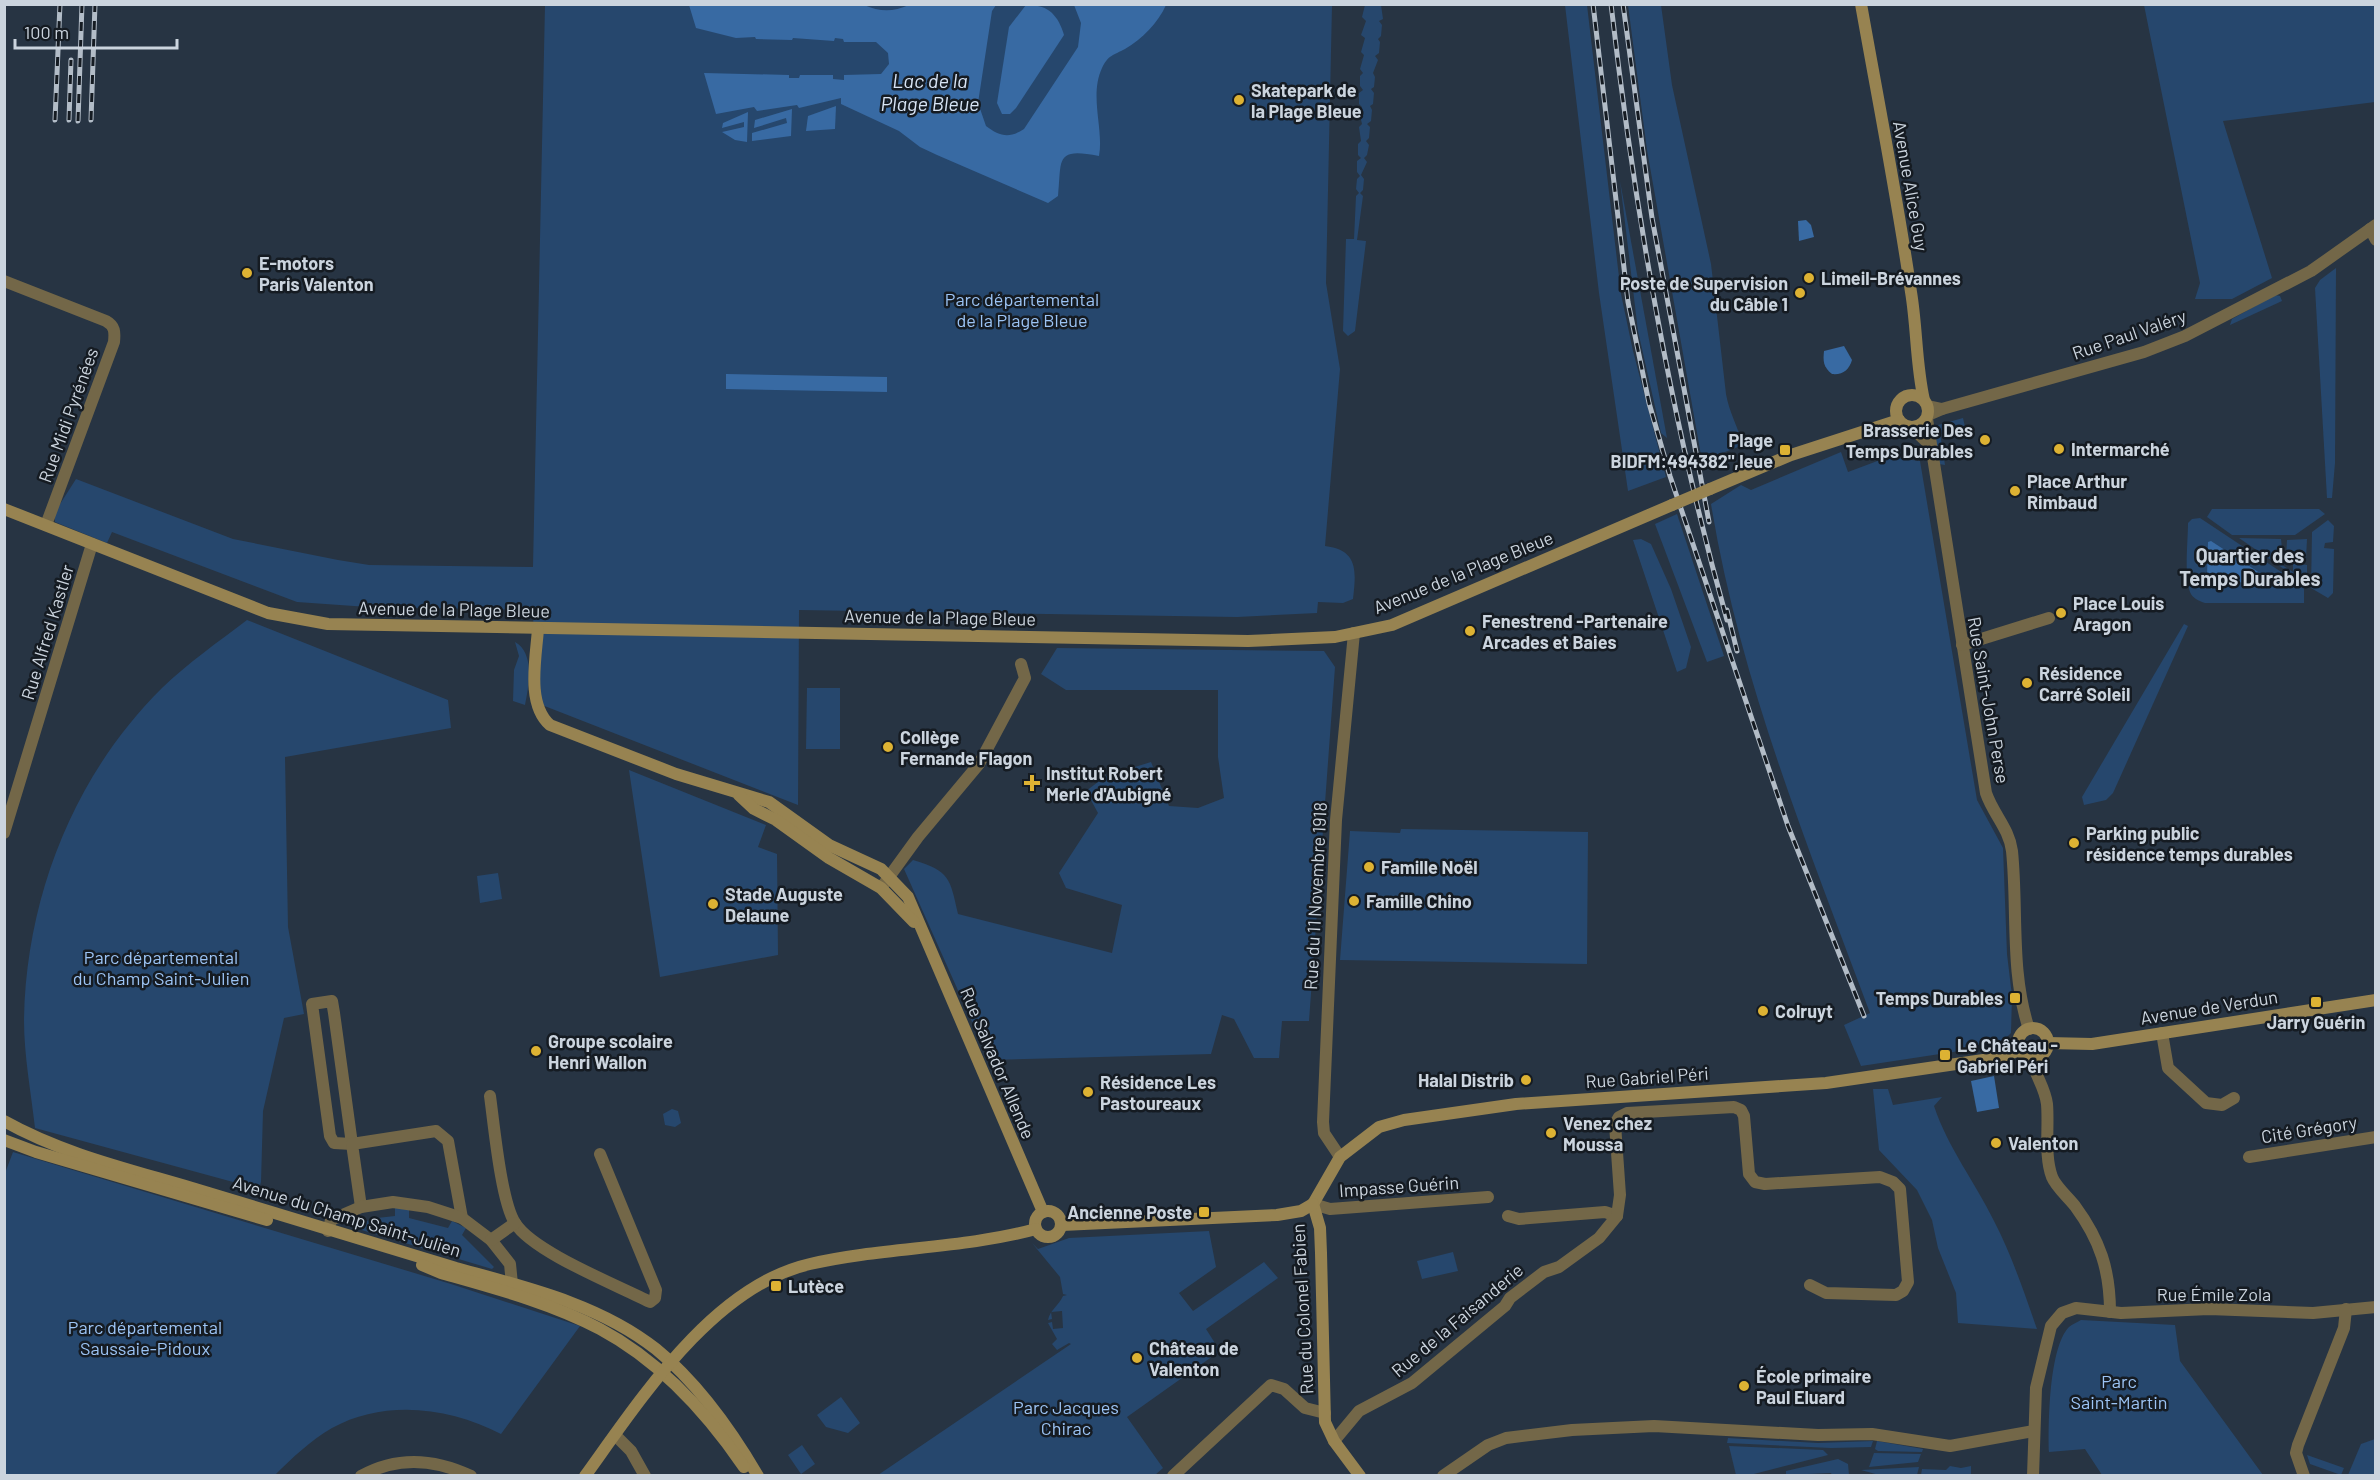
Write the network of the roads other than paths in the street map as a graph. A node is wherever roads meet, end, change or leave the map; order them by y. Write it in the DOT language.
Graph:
graph roads {
  1 [pos="1861,4"];
  2 [pos="2374,231"];
  3 [pos="4,281"];
  4 [pos="1918,374"];
  5 [pos="1907,396"];
  6 [pos="1927,410"];
  7 [pos="1898,416"];
  8 [pos="1911,427"];
  9 [pos="1929,444"];
  10 [pos="4,509"];
  11 [pos="46,525"];
  12 [pos="92,544"];
  13 [pos="2049,618"];
  14 [pos="538,629"];
  15 [pos="1354,633"];
  16 [pos="1962,645"];
  17 [pos="1021,664"];
  18 [pos="739,795"];
  19 [pos="4,833"];
  20 [pos="889,875"];
  21 [pos="881,888"];
  22 [pos="921,929"];
  23 [pos="2376,1000"];
  24 [pos="2029,1029"];
  25 [pos="2162,1033"];
  26 [pos="2048,1043"];
  27 [pos="2020,1050"];
  28 [pos="2031,1057"];
  29 [pos="1678,1093"];
  30 [pos="490,1096"];
  31 [pos="2234,1098"];
  32 [pos="1679,1109"];
  33 [pos="4,1121"];
  34 [pos="2376,1137"];
  35 [pos="4,1140"];
  36 [pos="352,1144"];
  37 [pos="600,1154"];
  38 [pos="1340,1157"];
  39 [pos="2249,1157"];
  40 [pos="1488,1197"];
  41 [pos="1313,1204"];
  42 [pos="361,1207"];
  43 [pos="1043,1212"];
  44 [pos="1508,1216"];
  45 [pos="1617,1216"];
  46 [pos="462,1218"];
  47 [pos="514,1223"];
  48 [pos="1062,1225"];
  49 [pos="1036,1228"];
  50 [pos="328,1231"];
  51 [pos="491,1240"];
  52 [pos="349,1245"];
  53 [pos="512,1284"];
  54 [pos="1810,1285"];
  55 [pos="500,1291"];
  56 [pos="2376,1307"];
  57 [pos="2346,1310"];
  58 [pos="2110,1312"];
  59 [pos="670,1362"];
  60 [pos="660,1373"];
  61 [pos="1325,1413"];
  62 [pos="2034,1431"];
  63 [pos="615,1435"];
  64 [pos="1334,1441"];
  65 [pos="361,1476"];
  66 [pos="471,1476"];
  67 [pos="585,1476"];
  68 [pos="645,1476"];
  69 [pos="750,1476"];
  70 [pos="758,1476"];
  71 [pos="1173,1476"];
  72 [pos="1359,1476"];
  73 [pos="1443,1476"];
  74 [pos="2033,1476"];
  75 [pos="2304,1476"];
  1 -- 4 [label="main road, Avenue Alice Guy"];
  2 -- 6 [label="street, Rue Paul Valéry"];
  3 -- 11 [label="street, Rue Midi Pyrénées"];
  4 -- 5 [label="main road, Avenue Alice Guy"];
  4 -- 6 [label="main road, Avenue Alice Guy"];
  5 -- 6 [label="main road"];
  5 -- 7 [label="main road"];
  6 -- 8 [label="main road"];
  6 -- 9 [label="street, Rue Saint-John Perse"];
  7 -- 8 [label="main road"];
  7 -- 15 [label="main road, Avenue de la Plage Bleue, bridge"];
  8 -- 9 [label="street"];
  9 -- 16 [label="street, Rue Saint-John Perse"];
  10 -- 11 [label="main road, Avenue de la Plage Bleue"];
  11 -- 12 [label="main road, Avenue de la Plage Bleue"];
  12 -- 14 [label="main road, Avenue de la Plage Bleue"];
  12 -- 19 [label="street, Rue Alfred Kastler"];
  13 -- 16 [label="street"];
  14 -- 15 [label="main road, Avenue de la Plage Bleue"];
  14 -- 18 [label="main road, Rue Salvador Allende"];
  15 -- 38 [label="street, Rue du 11 Novembre 1918"];
  16 -- 24 [label="street, Rue Saint-John Perse"];
  17 -- 20 [label="street"];
  18 -- 20 [label="main road, Rue Salvador Allende"];
  18 -- 21 [label="main road, Rue Salvador Allende"];
  20 -- 21 [label="street"];
  20 -- 22 [label="main road, Rue Salvador Allende"];
  21 -- 22 [label="main road, Rue Salvador Allende"];
  22 -- 43 [label="main road, Rue Salvador Allende"];
  23 -- 25 [label="main road, Avenue de Verdun"];
  24 -- 26 [label="main road"];
  24 -- 27 [label="main road"];
  25 -- 26 [label="main road, Avenue de Verdun"];
  25 -- 31 [label="street"];
  26 -- 28 [label="main road"];
  27 -- 28 [label="main road"];
  27 -- 29 [label="main road, Rue Gabriel Péri"];
  28 -- 58 [label="street"];
  29 -- 32 [label="street"];
  29 -- 38 [label="main road, Rue Gabriel Péri"];
  30 -- 47 [label="street"];
  32 -- 45 [label="street"];
  32 -- 54 [label="street"];
  33 -- 50 [label="main road, Avenue du Champ Saint-Julien"];
  34 -- 39 [label="street, Cité Grégory"];
  35 -- 52 [label="main road, Avenue du Champ Saint-Julien"];
  36 -- 36 [label="street"];
  36 -- 42 [label="street"];
  36 -- 46 [label="street"];
  37 -- 47 [label="street"];
  38 -- 41 [label="main road, Rue Gabriel Péri"];
  40 -- 41 [label="street, Impasse Guérin"];
  41 -- 48 [label="main road, Rue du Colonel Fabien"];
  41 -- 61 [label="main road, Rue du Colonel Fabien"];
  42 -- 46 [label="street"];
  42 -- 50 [label="street"];
  43 -- 48 [label="main road"];
  43 -- 49 [label="main road"];
  44 -- 45 [label="street"];
  45 -- 64 [label="street, Rue de la Faisanderie"];
  46 -- 51 [label="street"];
  47 -- 51 [label="street"];
  48 -- 49 [label="main road"];
  49 -- 59 [label="main road"];
  50 -- 52 [label="main road"];
  50 -- 53 [label="main road, Avenue du Champ Saint-Julien"];
  51 -- 53 [label="street"];
  52 -- 55 [label="main road, Avenue du Champ Saint-Julien"];
  53 -- 55 [label="main road"];
  53 -- 59 [label="main road, Avenue du Champ Saint-Julien"];
  55 -- 60 [label="main road, Avenue du Champ Saint-Julien"];
  56 -- 57 [label="street, Rue Émile Zola"];
  57 -- 58 [label="street, Rue Émile Zola"];
  57 -- 75 [label="street"];
  58 -- 62 [label="street, Rue Émile Zola"];
  59 -- 60 [label="main road"];
  59 -- 70 [label="main road, Avenue du Champ Saint-Julien"];
  60 -- 63 [label="main road"];
  60 -- 69 [label="main road, Avenue du Champ Saint-Julien"];
  61 -- 64 [label="main road, Rue du Colonel Fabien"];
  61 -- 71 [label="street"];
  62 -- 73 [label="street"];
  62 -- 74 [label="street"];
  63 -- 67 [label="main road"];
  63 -- 68 [label="street"];
  64 -- 72 [label="main road, Rue du Colonel Fabien"];
  65 -- 66 [label="street"];
}
